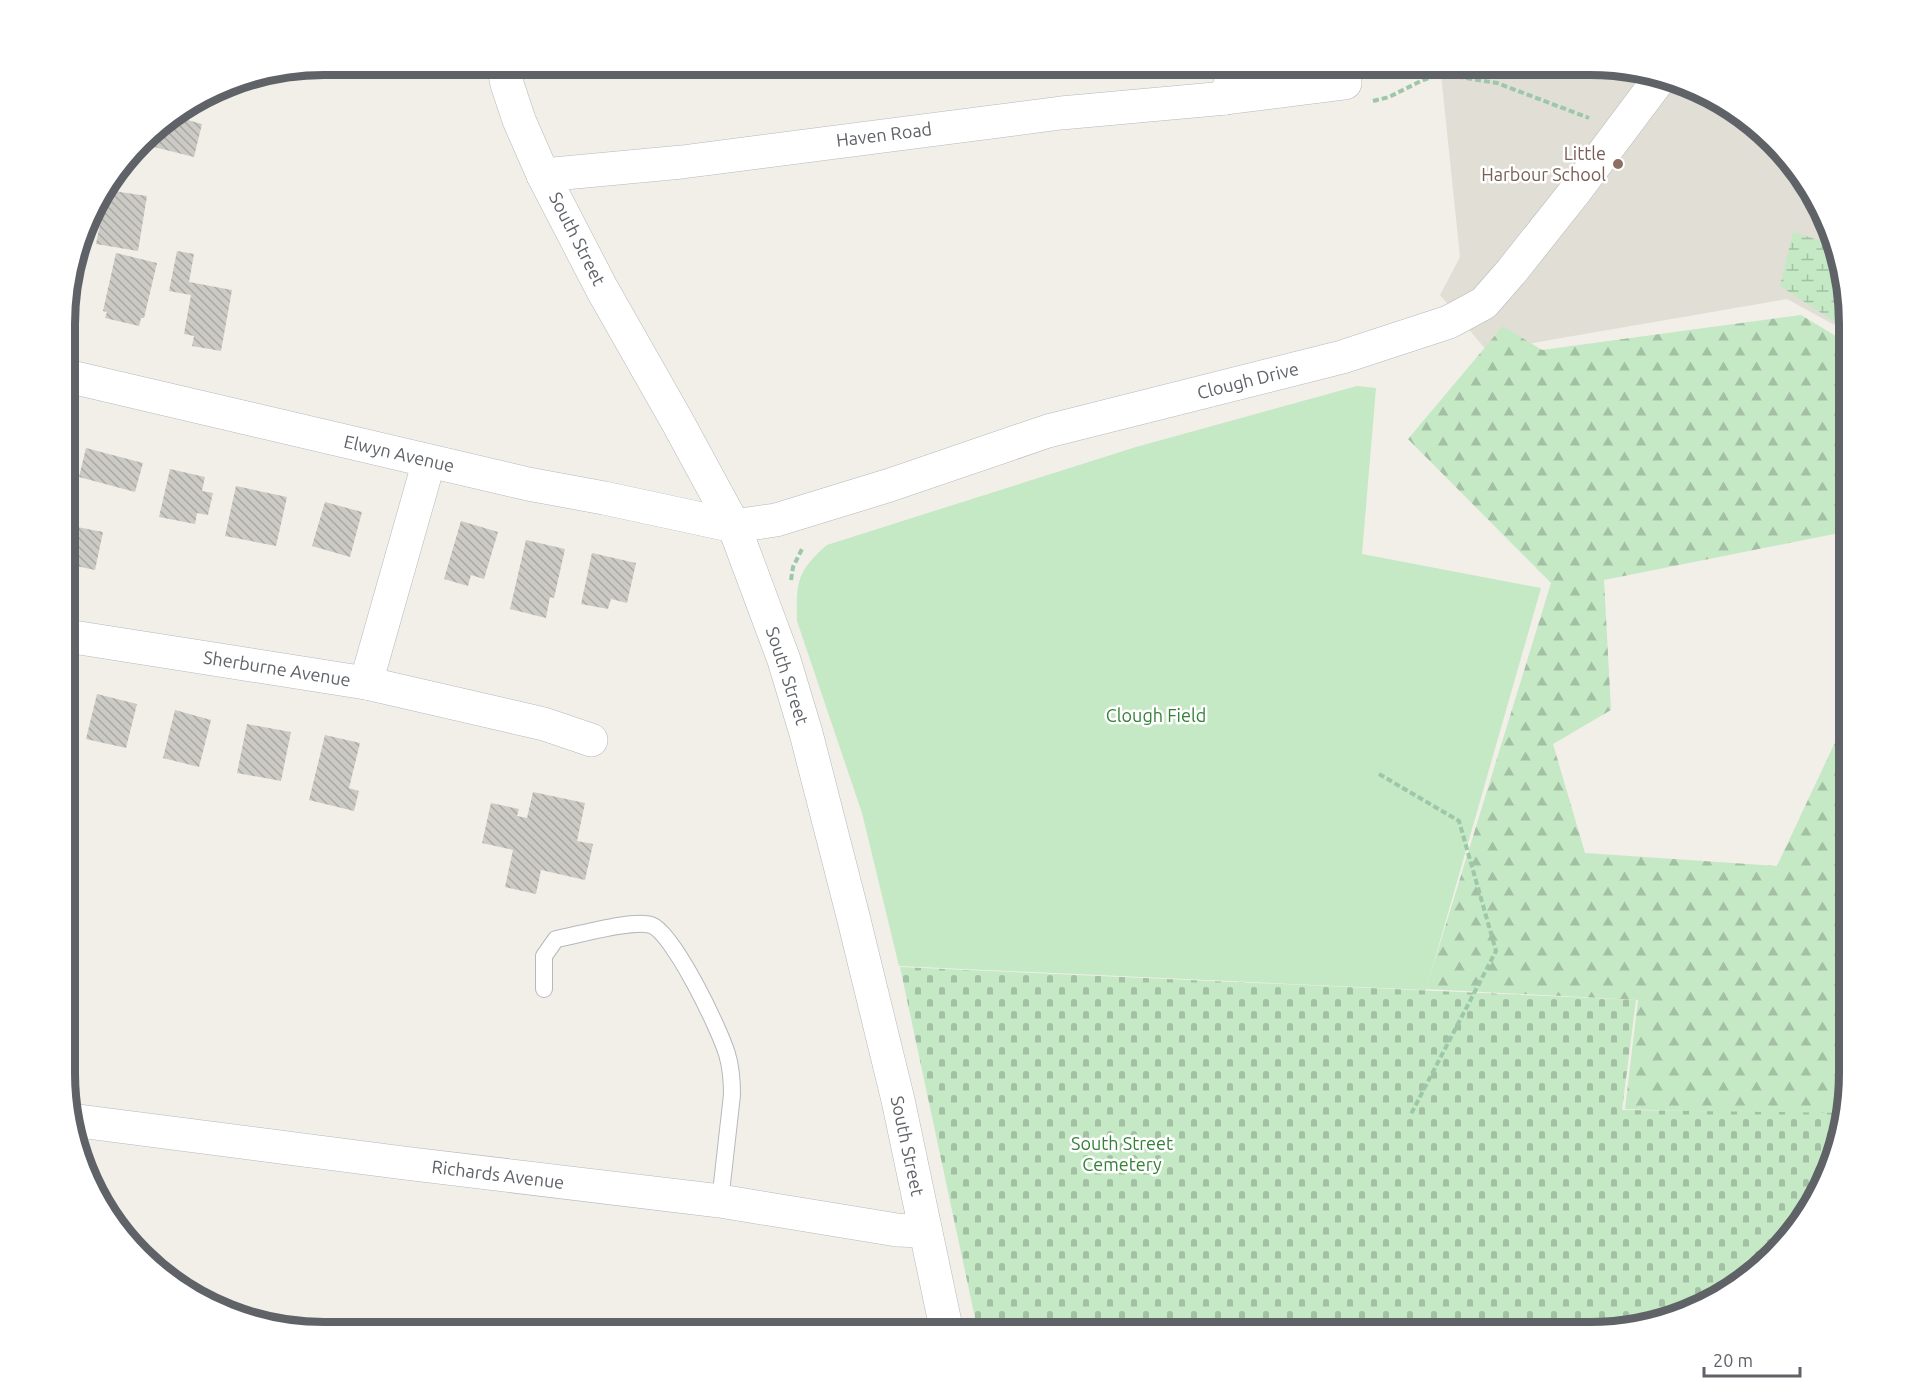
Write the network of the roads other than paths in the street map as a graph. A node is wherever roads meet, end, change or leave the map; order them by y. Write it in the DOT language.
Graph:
graph roads {
  1 [pos="505,75"];
  2 [pos="1232,75"];
  3 [pos="1656,84"];
  4 [pos="1356,93"];
  5 [pos="1226,98"];
  6 [pos="543,175"];
  7 [pos="75,378"];
  8 [pos="429,461"];
  9 [pos="734,526"];
  10 [pos="75,637"];
  11 [pos="366,683"];
  12 [pos="591,740"];
  13 [pos="544,989"];
  14 [pos="80,1121"];
  15 [pos="720,1201"];
  16 [pos="925,1231"];
  17 [pos="945,1322"];
  1 -- 6 [label="street, South Street"];
  2 -- 5 [label="street"];
  3 -- 9 [label="street, Clough Drive"];
  4 -- 5 [label="street, Haven Road"];
  5 -- 6 [label="street, Haven Road"];
  6 -- 9 [label="street, South Street"];
  7 -- 8 [label="street, Elwyn Avenue"];
  8 -- 9 [label="street, Elwyn Avenue"];
  8 -- 11 [label="street, Sherburne Avenue"];
  9 -- 16 [label="street, South Street"];
  10 -- 11 [label="street, Sherburne Avenue"];
  11 -- 12 [label="street"];
  13 -- 15 [label="lane"];
  14 -- 15 [label="street, Richards Avenue"];
  15 -- 16 [label="street, Richards Avenue"];
  16 -- 17 [label="street, South Street"];
}
